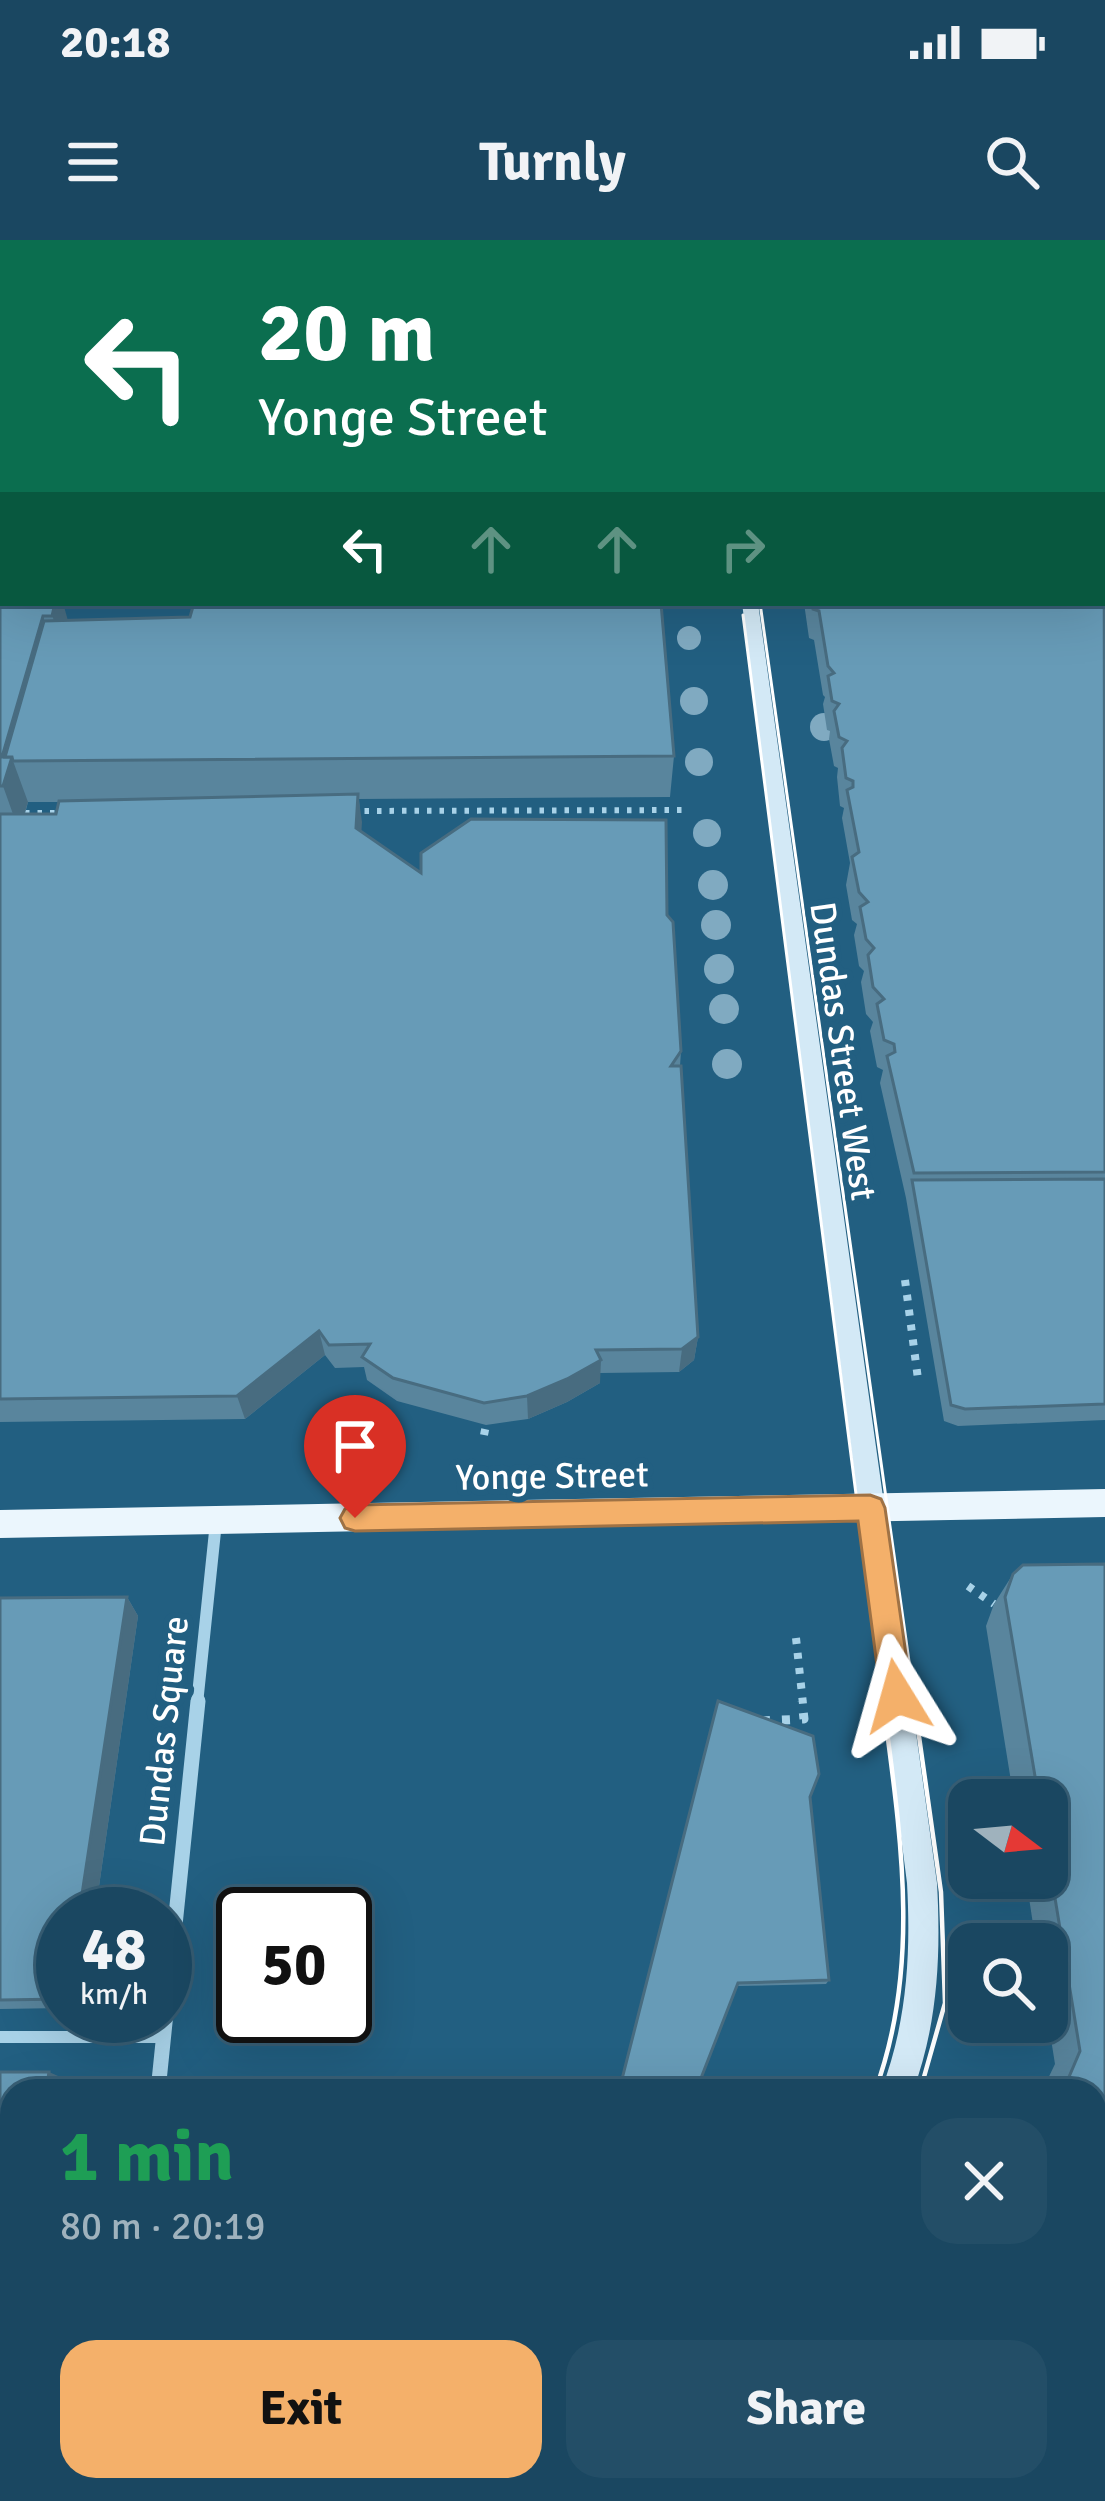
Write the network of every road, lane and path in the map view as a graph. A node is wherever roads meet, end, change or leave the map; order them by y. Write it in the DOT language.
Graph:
graph roads {
  1 [pos="750,606"];
  2 [pos="686,810"];
  3 [pos="332,812"];
  4 [pos="25,813"];
  5 [pos="72,813"];
  6 [pos="905,1280"];
  7 [pos="918,1379"];
  8 [pos="1105,1503"];
  9 [pos="870,1508"];
  10 [pos="216,1521"];
  11 [pos="0,1524"];
  12 [pos="968,1586"];
  13 [pos="994,1604"];
  14 [pos="796,1638"];
  15 [pos="746,1721"];
  16 [pos="178,1887"];
  17 [pos="0,2037"];
  18 [pos="36,2037"];
  19 [pos="163,2043"];
  20 [pos="159,2079"];
  21 [pos="901,2079"];
  1 -- 9 [label="main road, Dundas Street West"];
  2 -- 3 [label="path"];
  4 -- 5 [label="path"];
  6 -- 7 [label="path"];
  8 -- 9 [label="main road, Yonge Street"];
  9 -- 10 [label="main road, Yonge Street"];
  9 -- 21 [label="main road, Dundas Street West"];
  10 -- 11 [label="main road, Yonge Street"];
  10 -- 16 [label="street, Dundas Square"];
  12 -- 13 [label="path"];
  14 -- 15 [label="path"];
  17 -- 18 [label="lane"];
  19 -- 20 [label="street, Dundas Square"];
}
